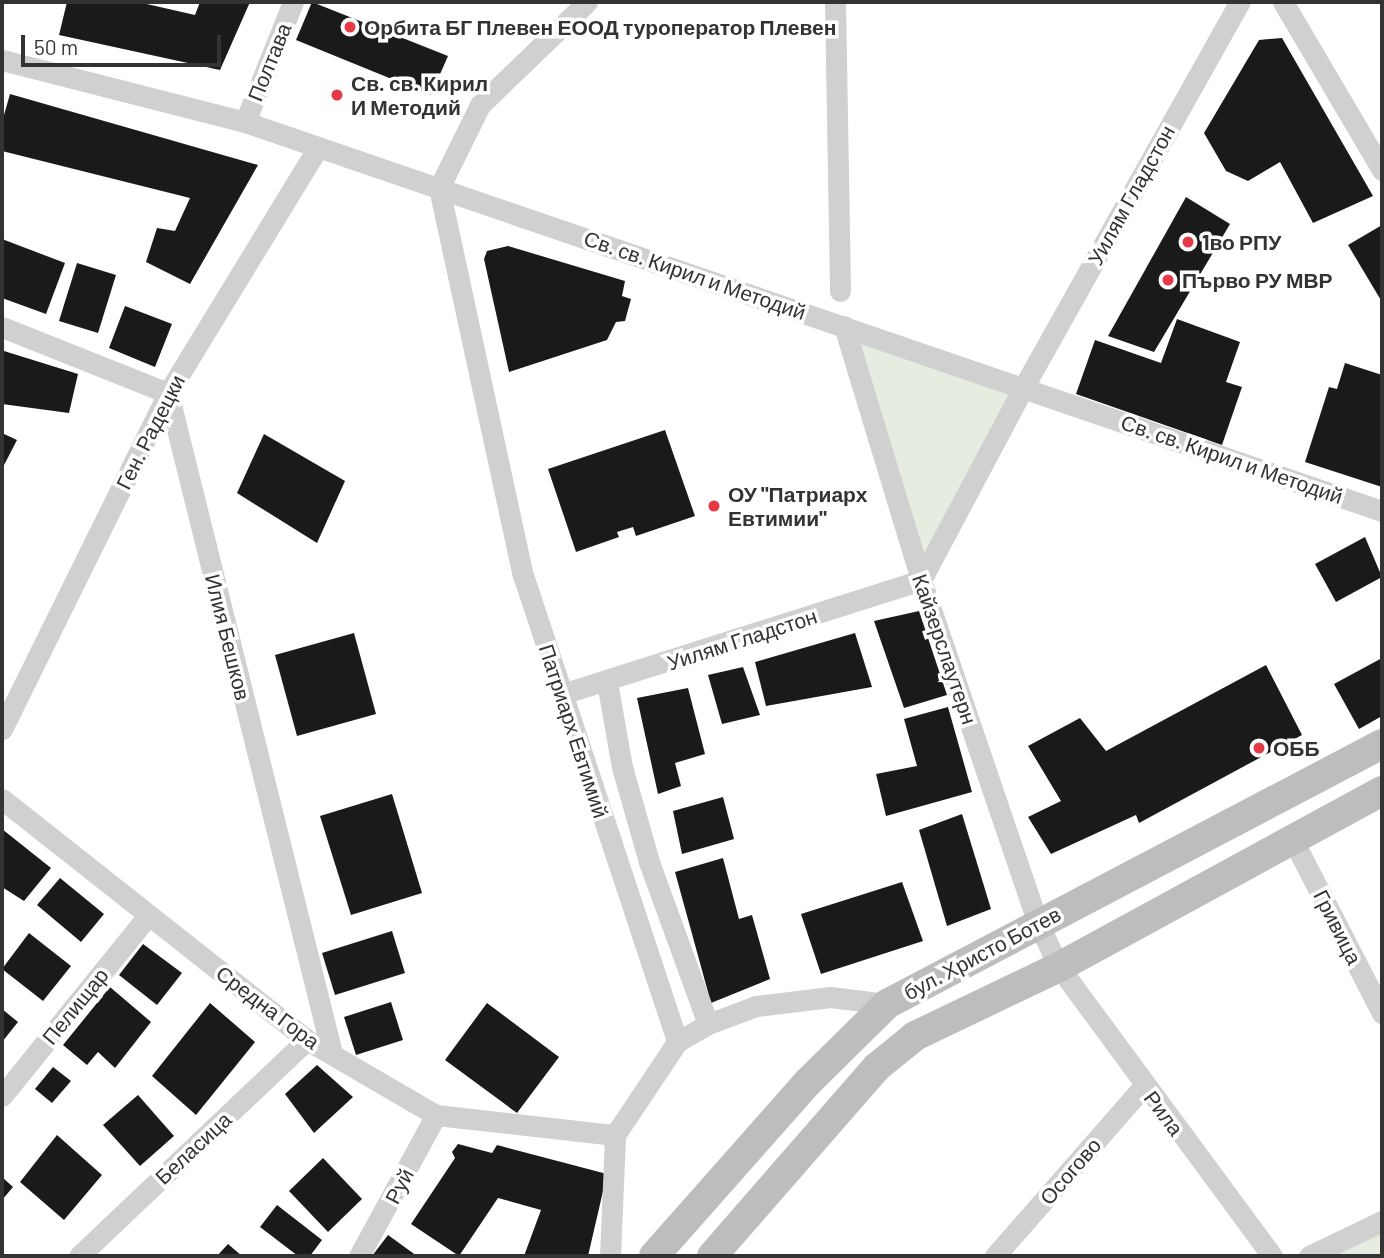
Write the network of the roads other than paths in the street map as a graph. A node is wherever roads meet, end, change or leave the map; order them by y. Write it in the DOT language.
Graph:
graph roads {
  1 [pos="293,2"];
  2 [pos="587,2"];
  3 [pos="835,2"];
  4 [pos="1240,2"];
  5 [pos="1283,2"];
  6 [pos="2,60"];
  7 [pos="245,122"];
  8 [pos="318,147"];
  9 [pos="1382,170"];
  10 [pos="439,188"];
  11 [pos="840,291"];
  12 [pos="844,326"];
  13 [pos="2,327"];
  14 [pos="1023,388"];
  15 [pos="168,393"];
  16 [pos="1382,511"];
  17 [pos="922,580"];
  18 [pos="607,682"];
  19 [pos="562,694"];
  20 [pos="2,729"];
  21 [pos="1382,744"];
  22 [pos="1382,791"];
  23 [pos="2,799"];
  24 [pos="1293,840"];
  25 [pos="148,916"];
  26 [pos="1038,923"];
  27 [pos="1059,967"];
  28 [pos="887,1004"];
  29 [pos="1382,1013"];
  30 [pos="708,1024"];
  31 [pos="307,1040"];
  32 [pos="677,1042"];
  33 [pos="332,1053"];
  34 [pos="1144,1086"];
  35 [pos="2,1096"];
  36 [pos="436,1115"];
  37 [pos="615,1135"];
  38 [pos="1382,1220"];
  39 [pos="79,1256"];
  40 [pos="359,1256"];
  41 [pos="610,1256"];
  42 [pos="654,1256"];
  43 [pos="712,1256"];
  44 [pos="995,1256"];
  45 [pos="1272,1256"];
  46 [pos="1309,1256"];
  1 -- 7 [label="street, Полтава"];
  2 -- 10 [label="street"];
  3 -- 11 [label="street"];
  4 -- 14 [label="street, Уилям Гладстон"];
  5 -- 9 [label="street"];
  6 -- 7 [label="street, Св. св. Кирил и Методий"];
  7 -- 8 [label="street, Св. св. Кирил и Методий"];
  8 -- 10 [label="street, Св. св. Кирил и Методий"];
  8 -- 15 [label="street, Ген. Радецки"];
  10 -- 12 [label="street, Св. св. Кирил и Методий"];
  10 -- 19 [label="street, Патриарх Евтимий"];
  12 -- 14 [label="street, Св. св. Кирил и Методий"];
  12 -- 17 [label="street, Кайзерслаутерн"];
  13 -- 15 [label="street"];
  14 -- 16 [label="street, Св. св. Кирил и Методий"];
  14 -- 17 [label="street, Уилям Гладстон"];
  15 -- 20 [label="street, Ген. Радецки"];
  15 -- 33 [label="street, Илия Бешков"];
  17 -- 18 [label="street, Уилям Гладстон"];
  17 -- 26 [label="street, Кайзерслаутерн"];
  18 -- 19 [label="street, Уилям Гладстон"];
  18 -- 30 [label="street, Патриарх Евтимий"];
  19 -- 32 [label="street, Патриарх Евтимий"];
  21 -- 26 [label="main road, бул. Христо Ботев"];
  22 -- 24 [label="main road, бул. Христо Ботев"];
  23 -- 25 [label="street, Средна Гора"];
  24 -- 27 [label="main road, бул. Христо Ботев"];
  24 -- 29 [label="street, Гривица"];
  25 -- 31 [label="street, Средна Гора"];
  25 -- 35 [label="street, Пелищар"];
  26 -- 27 [label="street, Кайзерслаутерн"];
  26 -- 28 [label="main road, бул. Христо Ботев"];
  27 -- 34 [label="street, Рила"];
  27 -- 43 [label="main road, бул. Христо Ботев"];
  28 -- 30 [label="street"];
  28 -- 42 [label="main road, бул. Христо Ботев"];
  30 -- 32 [label="street"];
  31 -- 33 [label="street, Средна Гора"];
  31 -- 39 [label="street, Беласица"];
  32 -- 37 [label="street"];
  33 -- 36 [label="street, Средна Гора"];
  34 -- 44 [label="street, Осогово"];
  34 -- 45 [label="street, Рила"];
  36 -- 37 [label="street, Средна Гора"];
  36 -- 40 [label="street, Руй"];
  37 -- 41 [label="street"];
  38 -- 46 [label="street"];
}
